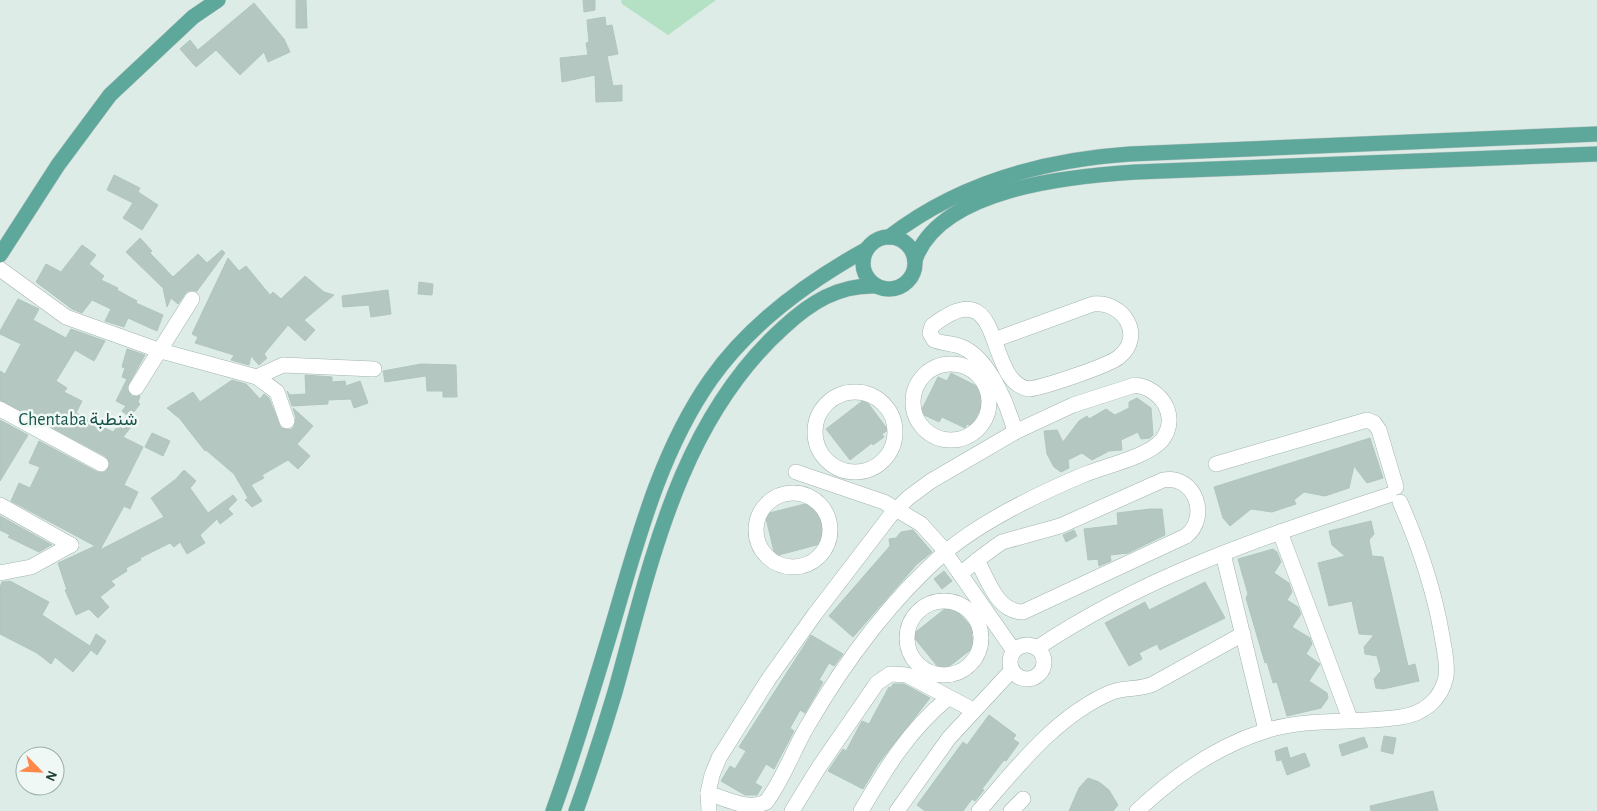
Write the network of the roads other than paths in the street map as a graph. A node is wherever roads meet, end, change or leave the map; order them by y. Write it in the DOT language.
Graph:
graph roads {
  1 [pos="218,0"];
  2 [pos="1597,134"];
  3 [pos="1597,154"];
  4 [pos="889,237"];
  5 [pos="867,249"];
  6 [pos="0,256"];
  7 [pos="915,260"];
  8 [pos="0,270"];
  9 [pos="874,286"];
  10 [pos="192,299"];
  11 [pos="994,340"];
  12 [pos="161,351"];
  13 [pos="374,369"];
  14 [pos="257,377"];
  15 [pos="136,388"];
  16 [pos="0,409"];
  17 [pos="915,415"];
  18 [pos="287,420"];
  19 [pos="894,424"];
  20 [pos="1015,432"];
  21 [pos="823,456"];
  22 [pos="101,464"];
  23 [pos="1216,464"];
  24 [pos="799,473"];
  25 [pos="795,493"];
  26 [pos="1395,495"];
  27 [pos="0,505"];
  28 [pos="898,508"];
  29 [pos="1280,532"];
  30 [pos="945,553"];
  31 [pos="1223,554"];
  32 [pos="977,560"];
  33 [pos="0,573"];
  34 [pos="960,574"];
  35 [pos="981,615"];
  36 [pos="1243,634"];
  37 [pos="1038,648"];
  38 [pos="1014,651"];
  39 [pos="1012,670"];
  40 [pos="948,698"];
  41 [pos="973,710"];
  42 [pos="1350,719"];
  43 [pos="1266,730"];
  44 [pos="708,793"];
  45 [pos="1023,799"];
  46 [pos="1146,808"];
  47 [pos="553,811"];
  48 [pos="576,811"];
  49 [pos="709,811"];
  50 [pos="792,811"];
  51 [pos="861,811"];
  52 [pos="897,811"];
  53 [pos="979,811"];
  54 [pos="1011,811"];
  1 -- 6 [label="main road"];
  2 -- 4 [label="main road"];
  3 -- 7 [label="main road"];
  4 -- 5 [label="main road"];
  4 -- 7 [label="main road"];
  5 -- 9 [label="main road"];
  5 -- 47 [label="main road"];
  7 -- 9 [label="main road"];
  8 -- 12 [label="street"];
  9 -- 48 [label="main road"];
  10 -- 12 [label="street"];
  11 -- 11 [label="street"];
  11 -- 20 [label="street"];
  12 -- 14 [label="street"];
  12 -- 15 [label="street"];
  13 -- 14 [label="street"];
  14 -- 18 [label="street"];
  16 -- 22 [label="street"];
  17 -- 17 [label="street"];
  17 -- 19 [label="street"];
  19 -- 21 [label="street"];
  19 -- 21 [label="street"];
  20 -- 28 [label="street"];
  20 -- 30 [label="street"];
  21 -- 24 [label="street"];
  23 -- 26 [label="street"];
  24 -- 25 [label="street"];
  24 -- 28 [label="street"];
  25 -- 25 [label="street"];
  26 -- 29 [label="street"];
  26 -- 42 [label="street"];
  27 -- 33 [label="street"];
  28 -- 30 [label="street"];
  28 -- 44 [label="street"];
  29 -- 31 [label="street"];
  29 -- 42 [label="street"];
  30 -- 34 [label="street"];
  30 -- 44 [label="street"];
  31 -- 36 [label="street"];
  31 -- 37 [label="street"];
  32 -- 32 [label="street"];
  32 -- 34 [label="street"];
  34 -- 35 [label="street"];
  35 -- 35 [label="street"];
  35 -- 38 [label="street"];
  36 -- 43 [label="street"];
  36 -- 53 [label="street"];
  37 -- 38 [label="street"];
  37 -- 39 [label="street"];
  38 -- 39 [label="street"];
  39 -- 41 [label="street"];
  40 -- 41 [label="street"];
  40 -- 50 [label="street"];
  40 -- 51 [label="street"];
  41 -- 52 [label="street"];
  42 -- 43 [label="street"];
  43 -- 46 [label="street"];
  44 -- 49 [label="street"];
  45 -- 54 [label="street"];
}
